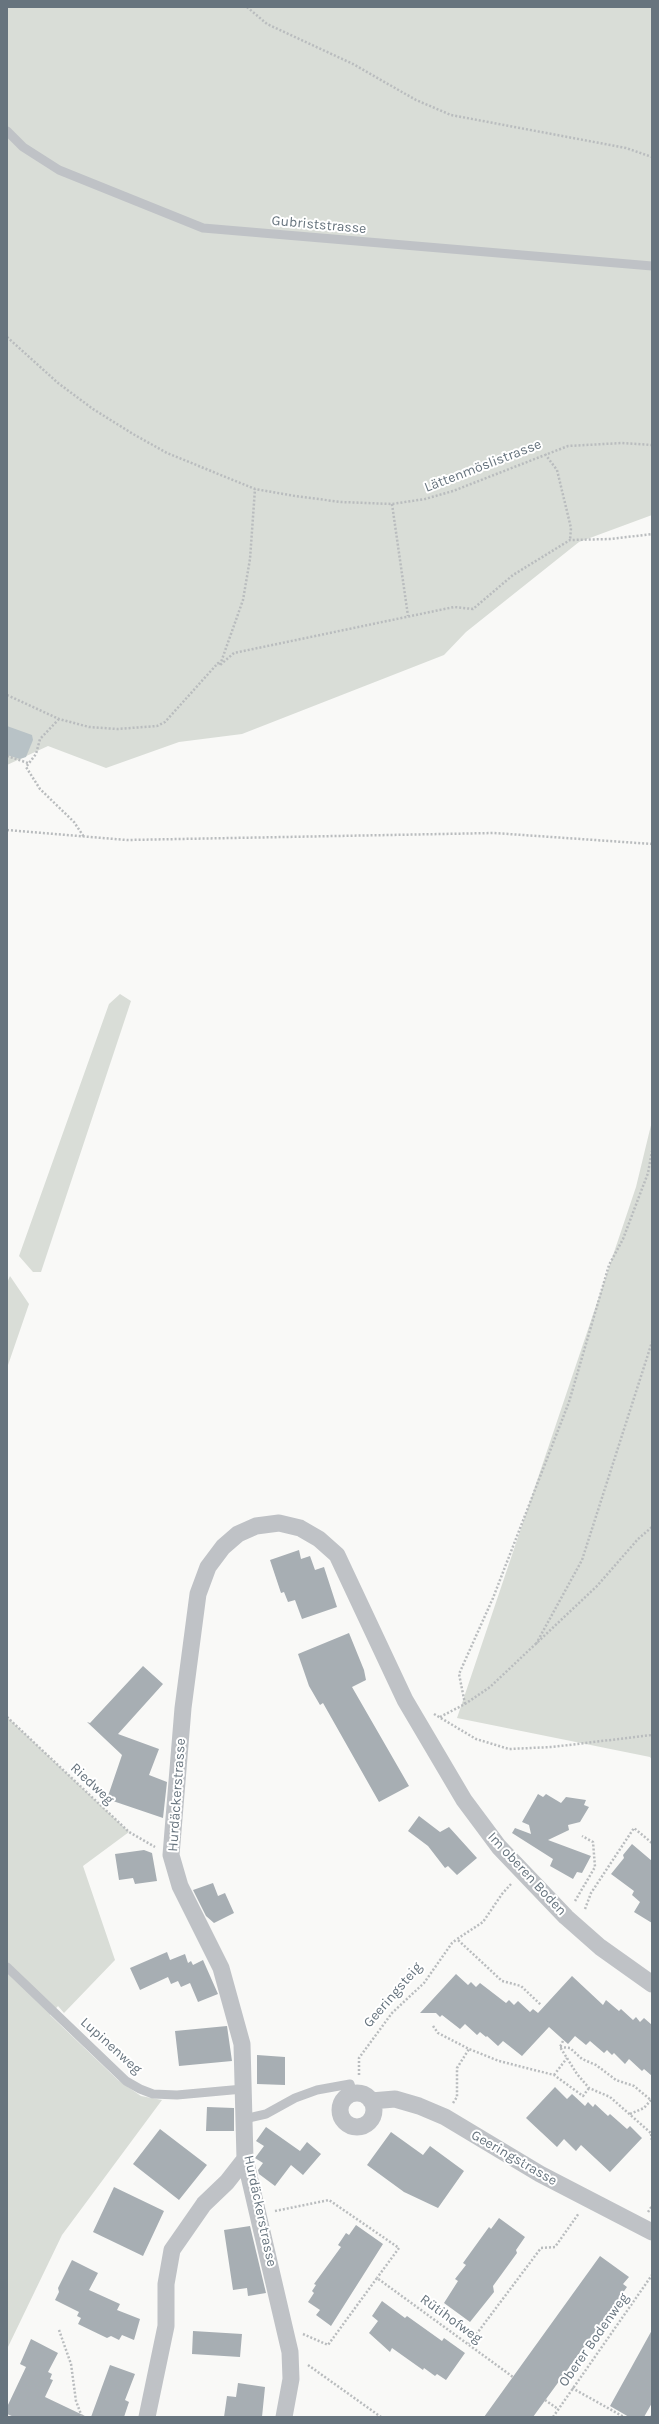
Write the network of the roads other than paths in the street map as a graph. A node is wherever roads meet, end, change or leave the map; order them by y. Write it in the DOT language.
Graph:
graph roads {
  1 [pos="7,131"];
  2 [pos="652,266"];
  3 [pos="405,1700"];
  4 [pos="7,1967"];
  5 [pos="652,1984"];
  6 [pos="243,2089"];
  7 [pos="351,2089"];
  8 [pos="371,2101"];
  9 [pos="244,2119"];
  10 [pos="245,2159"];
  11 [pos="652,2232"];
  12 [pos="147,2417"];
  13 [pos="284,2417"];
  1 -- 2 [label="lane, Gubriststrasse"];
  3 -- 5 [label="street, Im oberen Boden"];
  3 -- 6 [label="street, Hurdäckerstrasse"];
  4 -- 6 [label="lane, Lupinenweg"];
  6 -- 9 [label="street, Hurdäckerstrasse"];
  7 -- 8 [label="street, Geeringstrasse"];
  7 -- 8 [label="street"];
  7 -- 9 [label="lane"];
  8 -- 11 [label="street, Geeringstrasse"];
  9 -- 10 [label="street, Hurdäckerstrasse"];
  10 -- 12 [label="street"];
  10 -- 13 [label="street, Hurdäckerstrasse"];
}
